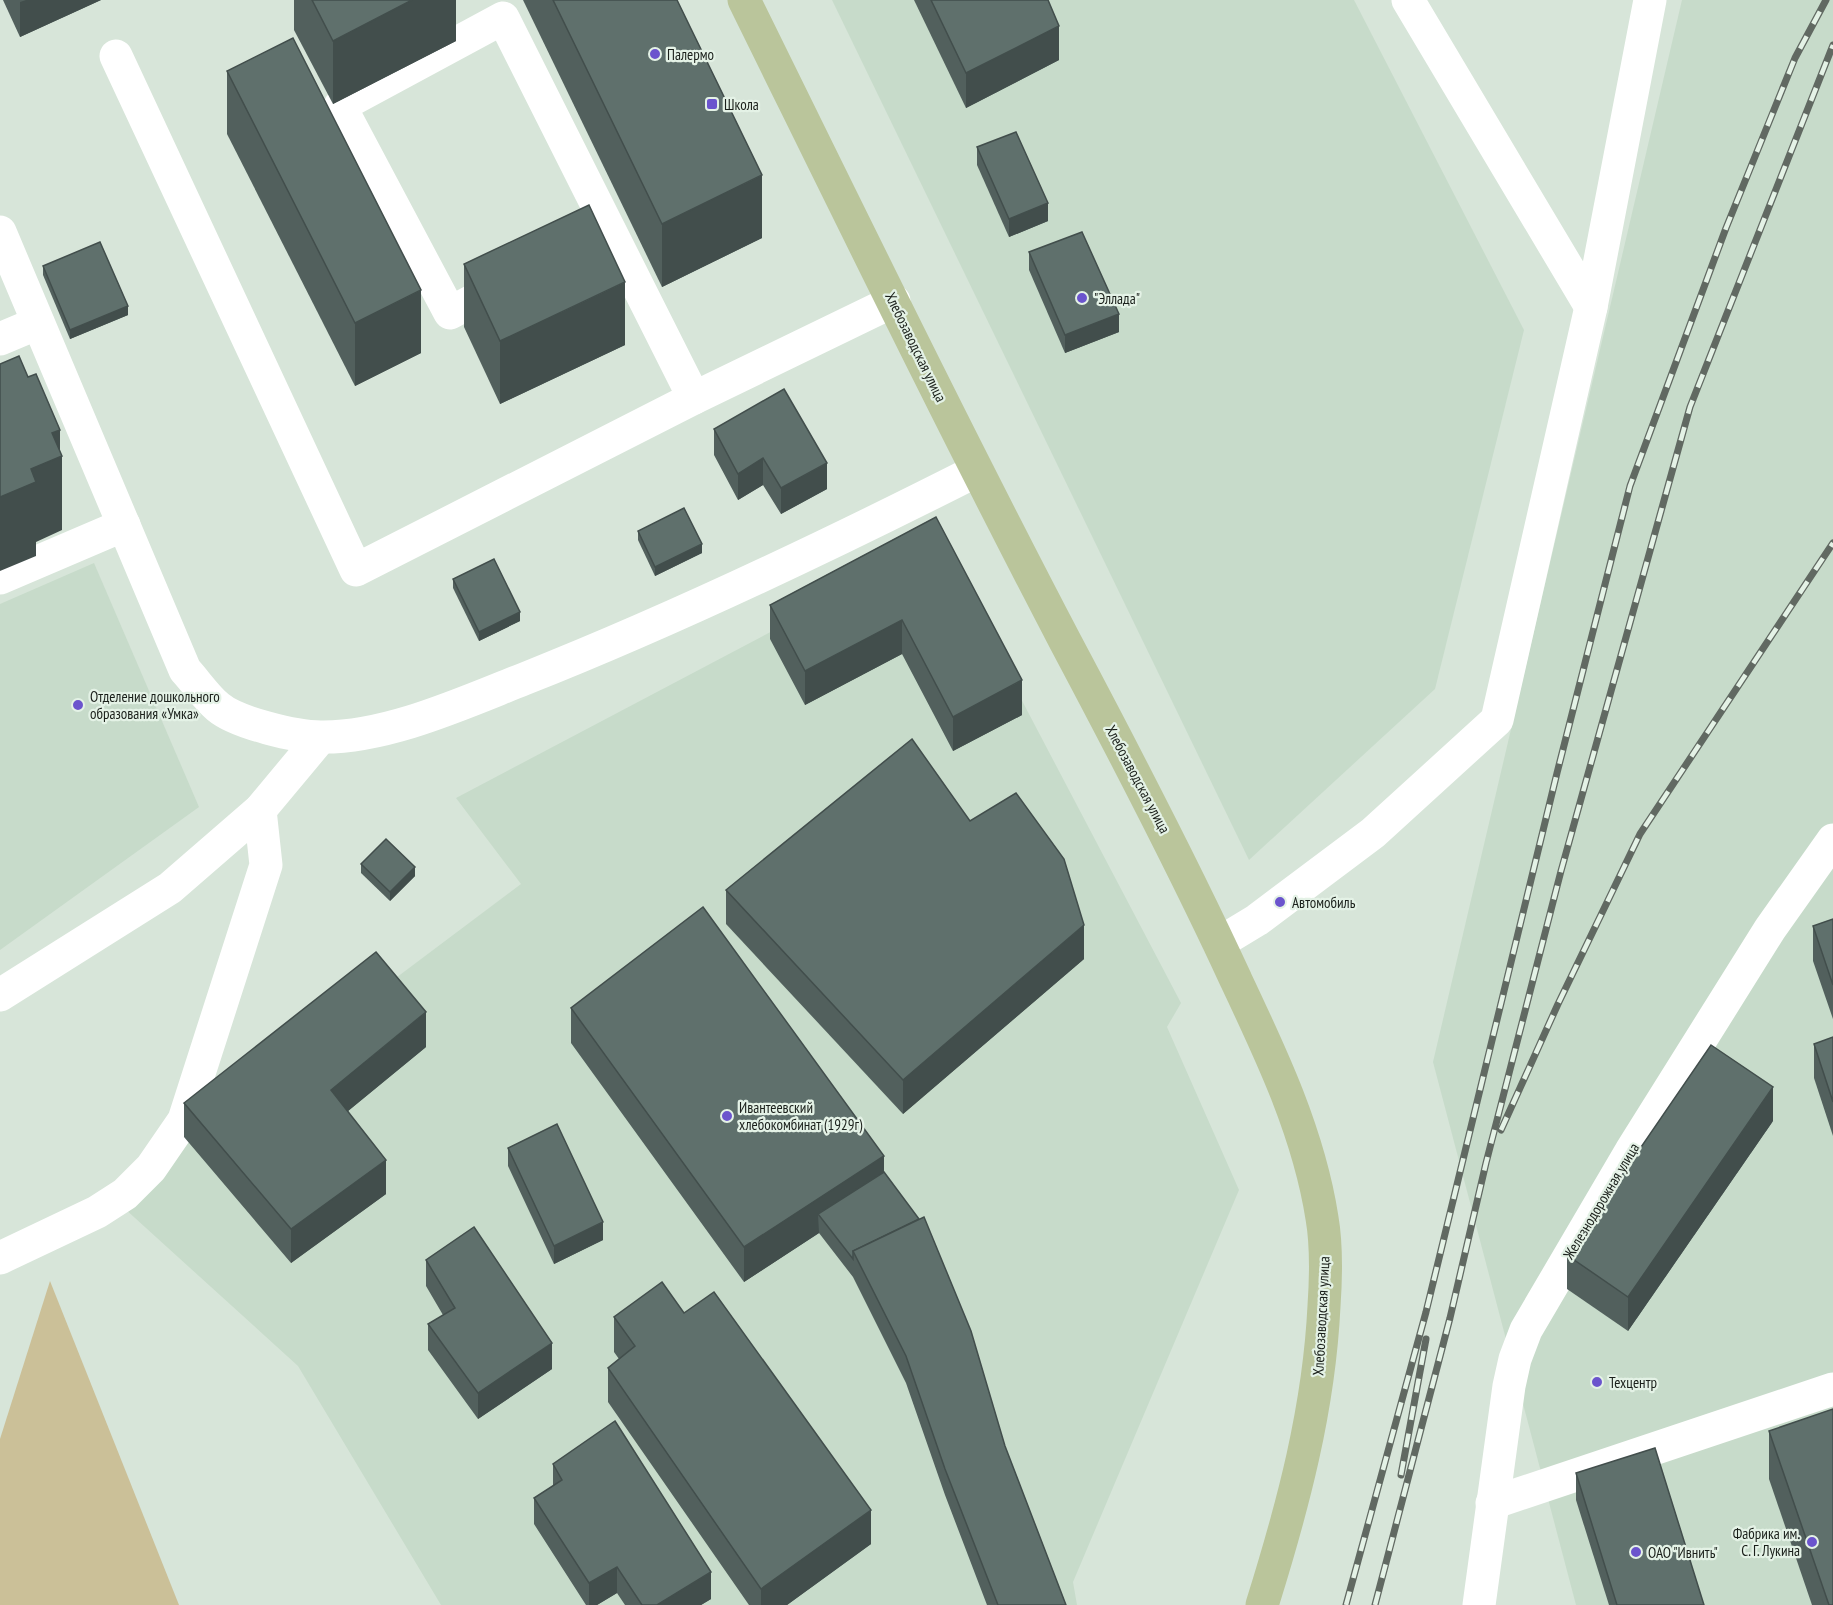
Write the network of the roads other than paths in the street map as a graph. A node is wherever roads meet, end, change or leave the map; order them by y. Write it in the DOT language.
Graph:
graph roads {
  1 [pos="744,0"];
  2 [pos="1408,0"];
  3 [pos="1650,0"];
  4 [pos="116,56"];
  5 [pos="0,232"];
  6 [pos="530,270"];
  7 [pos="894,301"];
  8 [pos="1591,307"];
  9 [pos="38,323"];
  10 [pos="0,339"];
  11 [pos="694,398"];
  12 [pos="976,471"];
  13 [pos="124,525"];
  14 [pos="0,578"];
  15 [pos="320,738"];
  16 [pos="260,810"];
  17 [pos="1833,840"];
  18 [pos="1220,943"];
  19 [pos="0,995"];
  20 [pos="0,1258"];
  21 [pos="1833,1389"];
  22 [pos="1492,1503"];
  23 [pos="1262,1605"];
  24 [pos="1479,1605"];
  1 -- 7 [label="main road, Хлебозаводская улица"];
  2 -- 8 [label="street"];
  3 -- 8 [label="street"];
  4 -- 11 [label="street"];
  5 -- 9 [label="street"];
  6 -- 11 [label="street"];
  7 -- 11 [label="street"];
  7 -- 12 [label="main road, Хлебозаводская улица"];
  8 -- 18 [label="street"];
  9 -- 10 [label="street"];
  9 -- 13 [label="street"];
  12 -- 15 [label="street"];
  12 -- 18 [label="main road, Хлебозаводская улица"];
  13 -- 14 [label="street"];
  13 -- 15 [label="street"];
  15 -- 16 [label="street"];
  16 -- 19 [label="street"];
  16 -- 20 [label="street"];
  17 -- 22 [label="street, Железнодорожная улица"];
  18 -- 23 [label="main road, Хлебозаводская улица"];
  21 -- 22 [label="street"];
  22 -- 24 [label="street, Железнодорожная улица"];
}
